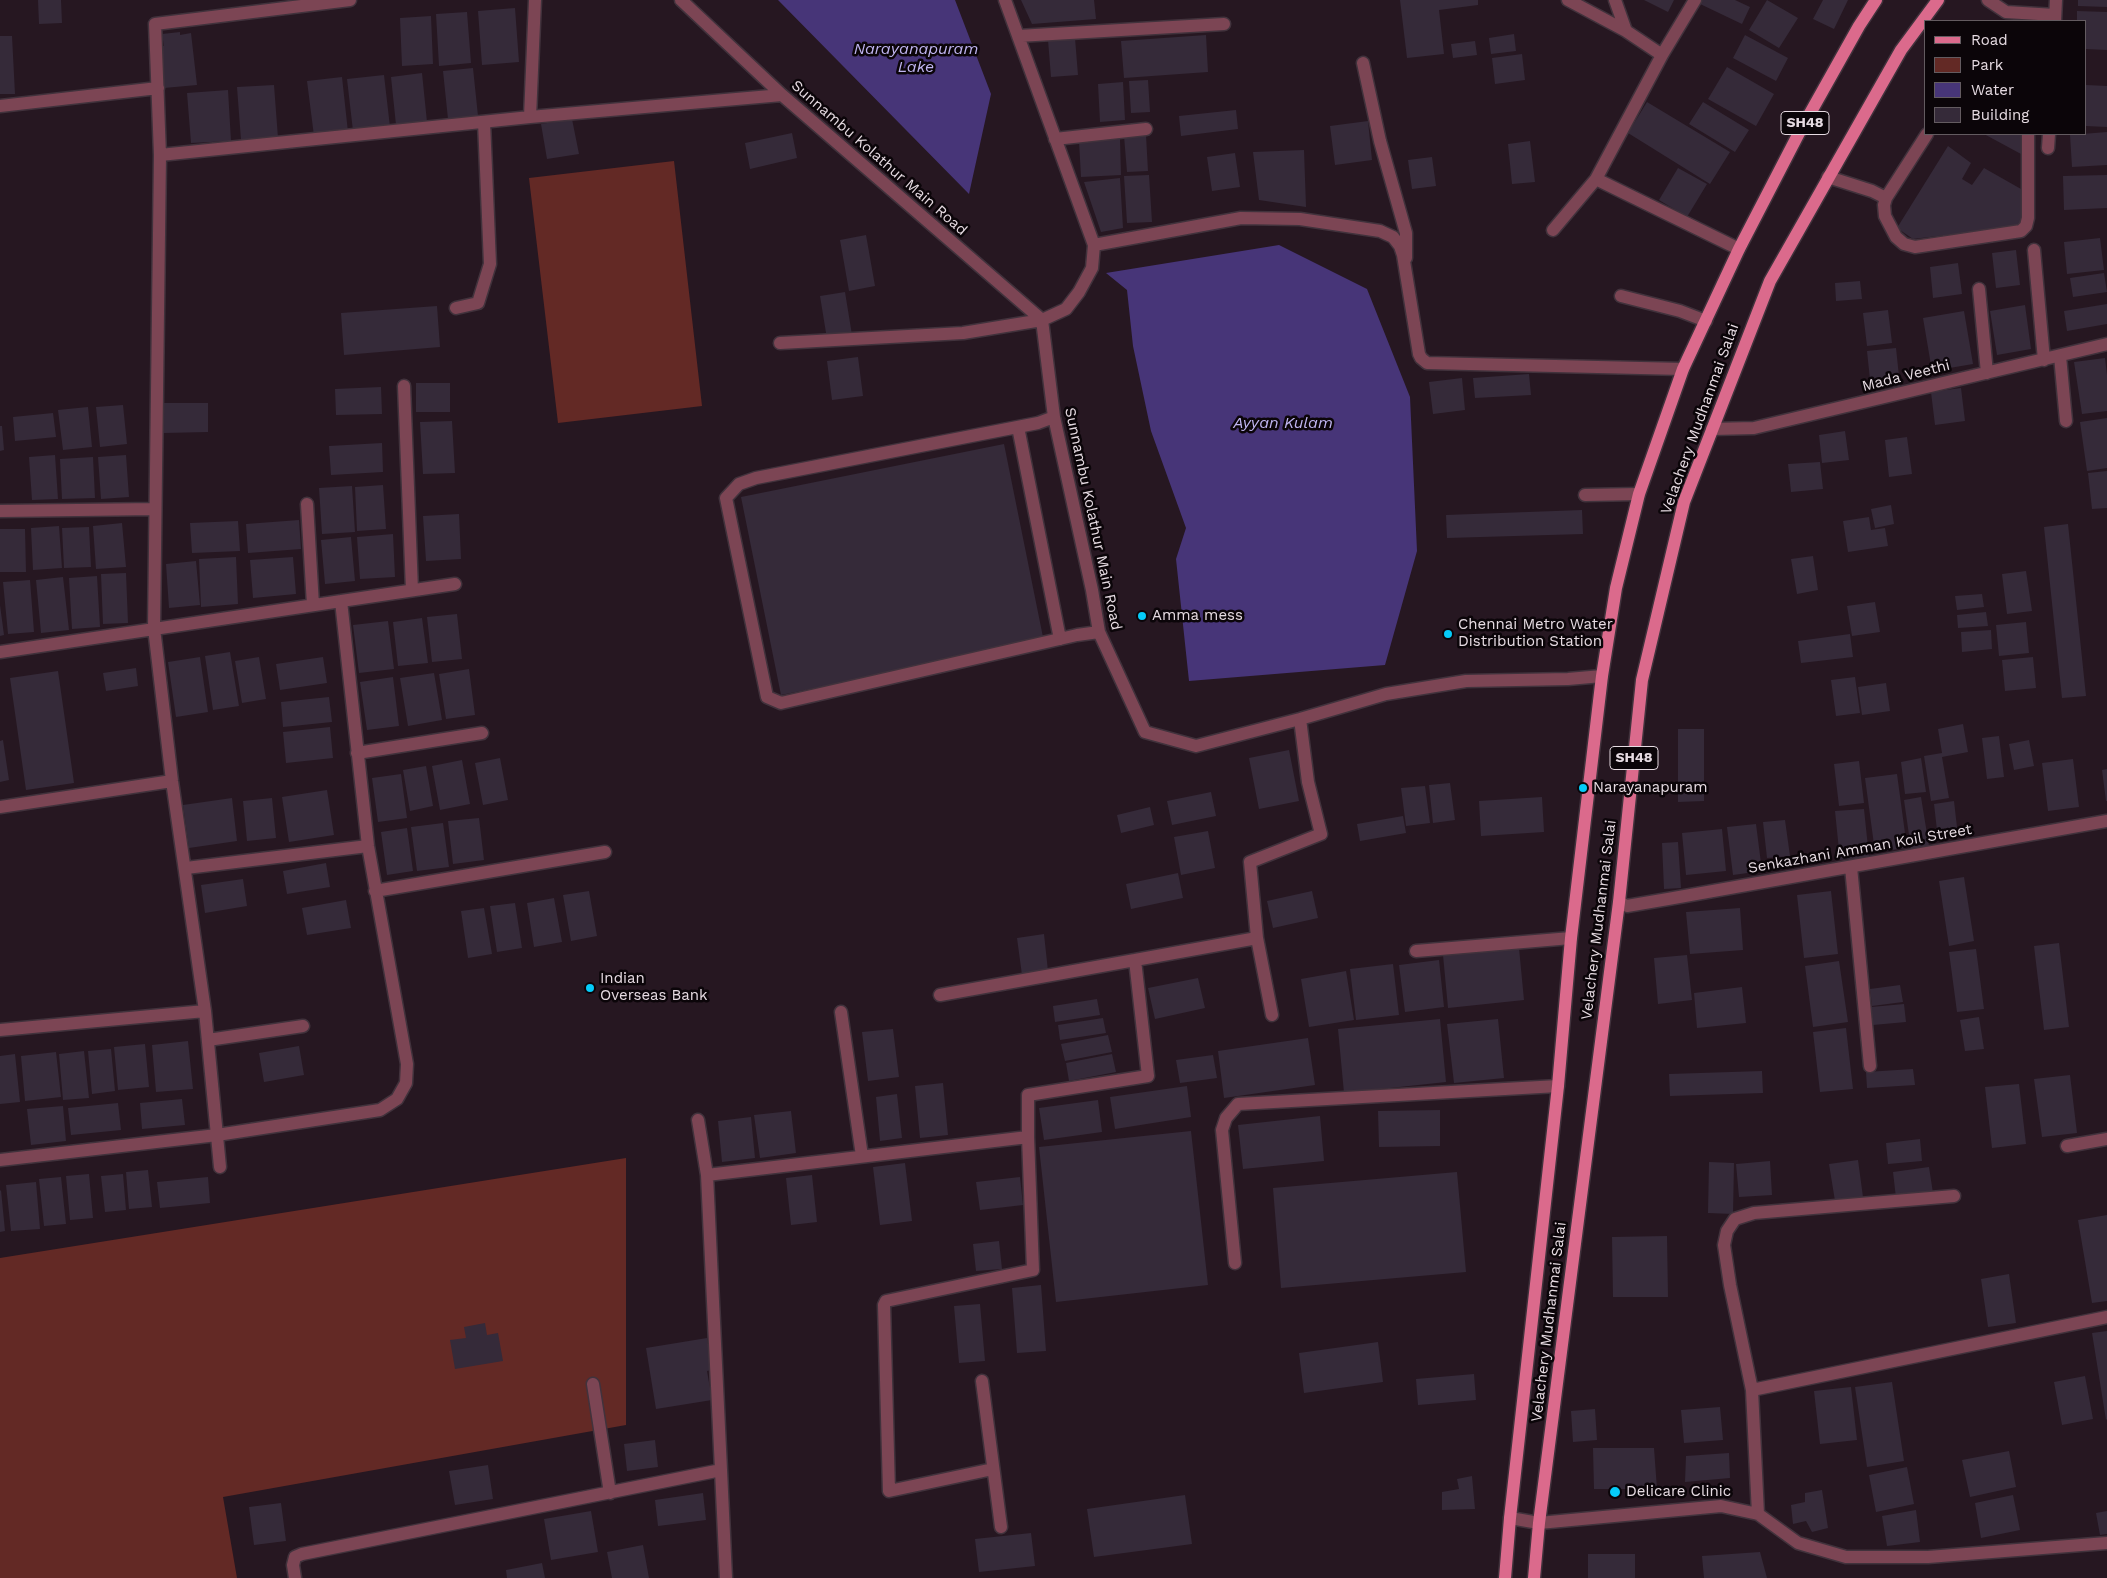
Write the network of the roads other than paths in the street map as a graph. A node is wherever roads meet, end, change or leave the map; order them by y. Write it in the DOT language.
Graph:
graph roads {
  1 [pos="350,0"];
  2 [pos="535,0"];
  3 [pos="681,0"];
  4 [pos="1005,0"];
  5 [pos="1568,0"];
  6 [pos="1616,0"];
  7 [pos="1695,0"];
  8 [pos="1876,0"];
  9 [pos="1938,0"];
  10 [pos="1988,0"];
  11 [pos="2056,0"];
  12 [pos="2003,17"];
  13 [pos="2027,18"];
  14 [pos="2055,18"];
  15 [pos="1224,24"];
  16 [pos="1626,31"];
  17 [pos="1018,36"];
  18 [pos="1662,55"];
  19 [pos="1363,63"];
  20 [pos="158,88"];
  21 [pos="782,95"];
  22 [pos="0,106"];
  23 [pos="530,117"];
  24 [pos="484,122"];
  25 [pos="1146,129"];
  26 [pos="1926,135"];
  27 [pos="2028,135"];
  28 [pos="2048,135"];
  29 [pos="1056,139"];
  30 [pos="2048,148"];
  31 [pos="160,155"];
  32 [pos="1828,177"];
  33 [pos="1596,178"];
  34 [pos="1886,198"];
  35 [pos="1553,230"];
  36 [pos="1094,246"];
  37 [pos="1739,249"];
  38 [pos="2034,250"];
  39 [pos="1405,265"];
  40 [pos="1980,289"];
  41 [pos="1622,296"];
  42 [pos="456,308"];
  43 [pos="1042,320"];
  44 [pos="1706,321"];
  45 [pos="780,343"];
  46 [pos="2107,344"];
  47 [pos="2060,356"];
  48 [pos="2044,360"];
  49 [pos="1683,369"];
  50 [pos="1987,374"];
  51 [pos="404,386"];
  52 [pos="1054,417"];
  53 [pos="2066,421"];
  54 [pos="1018,427"];
  55 [pos="1712,429"];
  56 [pos="1639,494"];
  57 [pos="1585,495"];
  58 [pos="307,504"];
  59 [pos="155,509"];
  60 [pos="0,511"];
  61 [pos="455,584"];
  62 [pos="412,590"];
  63 [pos="341,601"];
  64 [pos="313,605"];
  65 [pos="154,628"];
  66 [pos="1099,632"];
  67 [pos="1060,639"];
  68 [pos="0,652"];
  69 [pos="1602,676"];
  70 [pos="1300,719"];
  71 [pos="482,733"];
  72 [pos="357,753"];
  73 [pos="172,781"];
  74 [pos="0,806"];
  75 [pos="2107,821"];
  76 [pos="368,846"];
  77 [pos="605,852"];
  78 [pos="1851,867"];
  79 [pos="186,868"];
  80 [pos="375,891"];
  81 [pos="1619,902"];
  82 [pos="1258,938"];
  83 [pos="1571,938"];
  84 [pos="1416,950"];
  85 [pos="1135,960"];
  86 [pos="940,995"];
  87 [pos="205,1012"];
  88 [pos="841,1012"];
  89 [pos="1272,1015"];
  90 [pos="303,1026"];
  91 [pos="0,1030"];
  92 [pos="208,1040"];
  93 [pos="1870,1066"];
  94 [pos="1558,1086"];
  95 [pos="698,1120"];
  96 [pos="217,1135"];
  97 [pos="1028,1137"];
  98 [pos="2107,1139"];
  99 [pos="2067,1146"];
  100 [pos="862,1156"];
  101 [pos="0,1160"];
  102 [pos="220,1168"];
  103 [pos="707,1175"];
  104 [pos="1954,1196"];
  105 [pos="1234,1263"];
  106 [pos="2107,1317"];
  107 [pos="982,1380"];
  108 [pos="593,1384"];
  109 [pos="1752,1390"];
  110 [pos="721,1470"];
  111 [pos="993,1470"];
  112 [pos="610,1493"];
  113 [pos="1758,1514"];
  114 [pos="1510,1518"];
  115 [pos="1539,1523"];
  116 [pos="1001,1527"];
  117 [pos="2107,1543"];
  118 [pos="295,1578"];
  119 [pos="726,1578"];
  120 [pos="1505,1578"];
  121 [pos="1534,1578"];
  1 -- 20 [label="street"];
  2 -- 23 [label="street"];
  3 -- 21 [label="street, Sunnambu Kolathur Main Road"];
  4 -- 17 [label="street"];
  5 -- 16 [label="street"];
  6 -- 16 [label="street"];
  7 -- 18 [label="street"];
  8 -- 37 [label="main road, Velachery Mudhanmai Salai / SH48"];
  9 -- 32 [label="main road, Velachery Mudhanmai Salai / SH48"];
  10 -- 12 [label="street"];
  11 -- 14 [label="street"];
  12 -- 13 [label="street"];
  13 -- 14 [label="street"];
  15 -- 17 [label="street"];
  16 -- 18 [label="street"];
  17 -- 29 [label="street"];
  18 -- 33 [label="street"];
  19 -- 39 [label="street"];
  20 -- 22 [label="street"];
  20 -- 31 [label="street"];
  21 -- 23 [label="street"];
  21 -- 43 [label="street, Sunnambu Kolathur Main Road"];
  23 -- 24 [label="street"];
  24 -- 31 [label="street"];
  24 -- 42 [label="street"];
  25 -- 29 [label="street"];
  26 -- 34 [label="street"];
  27 -- 34 [label="street"];
  28 -- 30 [label="street"];
  29 -- 36 [label="street"];
  31 -- 59 [label="street"];
  32 -- 34 [label="street"];
  32 -- 55 [label="main road, Velachery Mudhanmai Salai / SH48"];
  33 -- 35 [label="street"];
  33 -- 37 [label="street"];
  36 -- 39 [label="street"];
  36 -- 43 [label="street"];
  37 -- 44 [label="main road, Velachery Mudhanmai Salai / SH48"];
  38 -- 48 [label="street"];
  39 -- 49 [label="street"];
  40 -- 50 [label="street"];
  41 -- 44 [label="street"];
  43 -- 45 [label="street"];
  43 -- 52 [label="street, Sunnambu Kolathur Main Road"];
  44 -- 49 [label="main road, Velachery Mudhanmai Salai / SH48"];
  46 -- 47 [label="street, Mada Veethi"];
  47 -- 48 [label="street, Mada Veethi"];
  47 -- 53 [label="street"];
  48 -- 50 [label="street, Mada Veethi"];
  49 -- 56 [label="main road, Velachery Mudhanmai Salai / SH48"];
  50 -- 55 [label="street, Mada Veethi"];
  51 -- 62 [label="street"];
  52 -- 54 [label="street"];
  52 -- 66 [label="street, Sunnambu Kolathur Main Road"];
  54 -- 67 [label="street"];
  54 -- 67 [label="street"];
  55 -- 81 [label="main road, Velachery Mudhanmai Salai / SH48"];
  56 -- 57 [label="street"];
  56 -- 69 [label="main road, Velachery Mudhanmai Salai / SH48"];
  58 -- 64 [label="street"];
  59 -- 60 [label="street"];
  59 -- 65 [label="street"];
  61 -- 62 [label="street"];
  62 -- 63 [label="street"];
  63 -- 64 [label="street"];
  63 -- 72 [label="street"];
  64 -- 65 [label="street"];
  65 -- 68 [label="street"];
  65 -- 73 [label="street"];
  66 -- 67 [label="street"];
  66 -- 70 [label="street, Sunnambu Kolathur Main Road"];
  69 -- 70 [label="street, Sunnambu Kolathur Main Road"];
  69 -- 83 [label="main road, Velachery Mudhanmai Salai / SH48"];
  70 -- 82 [label="street"];
  71 -- 72 [label="street"];
  72 -- 76 [label="street"];
  73 -- 74 [label="street"];
  73 -- 79 [label="street"];
  75 -- 78 [label="street, Senkazhani Amman Koil Street"];
  76 -- 79 [label="street"];
  76 -- 80 [label="street"];
  77 -- 80 [label="street"];
  78 -- 81 [label="street, Senkazhani Amman Koil Street"];
  78 -- 93 [label="street"];
  79 -- 87 [label="street"];
  80 -- 96 [label="street"];
  81 -- 115 [label="main road, Velachery Mudhanmai Salai / SH48"];
  82 -- 85 [label="street"];
  82 -- 89 [label="street"];
  83 -- 84 [label="street"];
  83 -- 94 [label="main road, Velachery Mudhanmai Salai / SH48"];
  85 -- 86 [label="street"];
  85 -- 97 [label="street"];
  87 -- 91 [label="street"];
  87 -- 92 [label="street"];
  88 -- 100 [label="street"];
  90 -- 92 [label="street"];
  92 -- 96 [label="street"];
  94 -- 105 [label="street"];
  94 -- 114 [label="main road, Velachery Mudhanmai Salai / SH48"];
  95 -- 103 [label="street"];
  96 -- 101 [label="street"];
  96 -- 102 [label="street"];
  97 -- 100 [label="street"];
  97 -- 111 [label="street"];
  98 -- 99 [label="street"];
  100 -- 103 [label="street"];
  103 -- 110 [label="street"];
  104 -- 109 [label="street"];
  106 -- 109 [label="street"];
  107 -- 111 [label="street"];
  108 -- 112 [label="street"];
  109 -- 113 [label="street"];
  110 -- 112 [label="street"];
  110 -- 119 [label="street"];
  111 -- 116 [label="street"];
  112 -- 118 [label="street"];
  113 -- 115 [label="street"];
  113 -- 117 [label="street"];
  114 -- 115 [label="street"];
  114 -- 120 [label="main road, Velachery Mudhanmai Salai / SH48"];
  115 -- 121 [label="main road, Velachery Mudhanmai Salai / SH48"];
}
